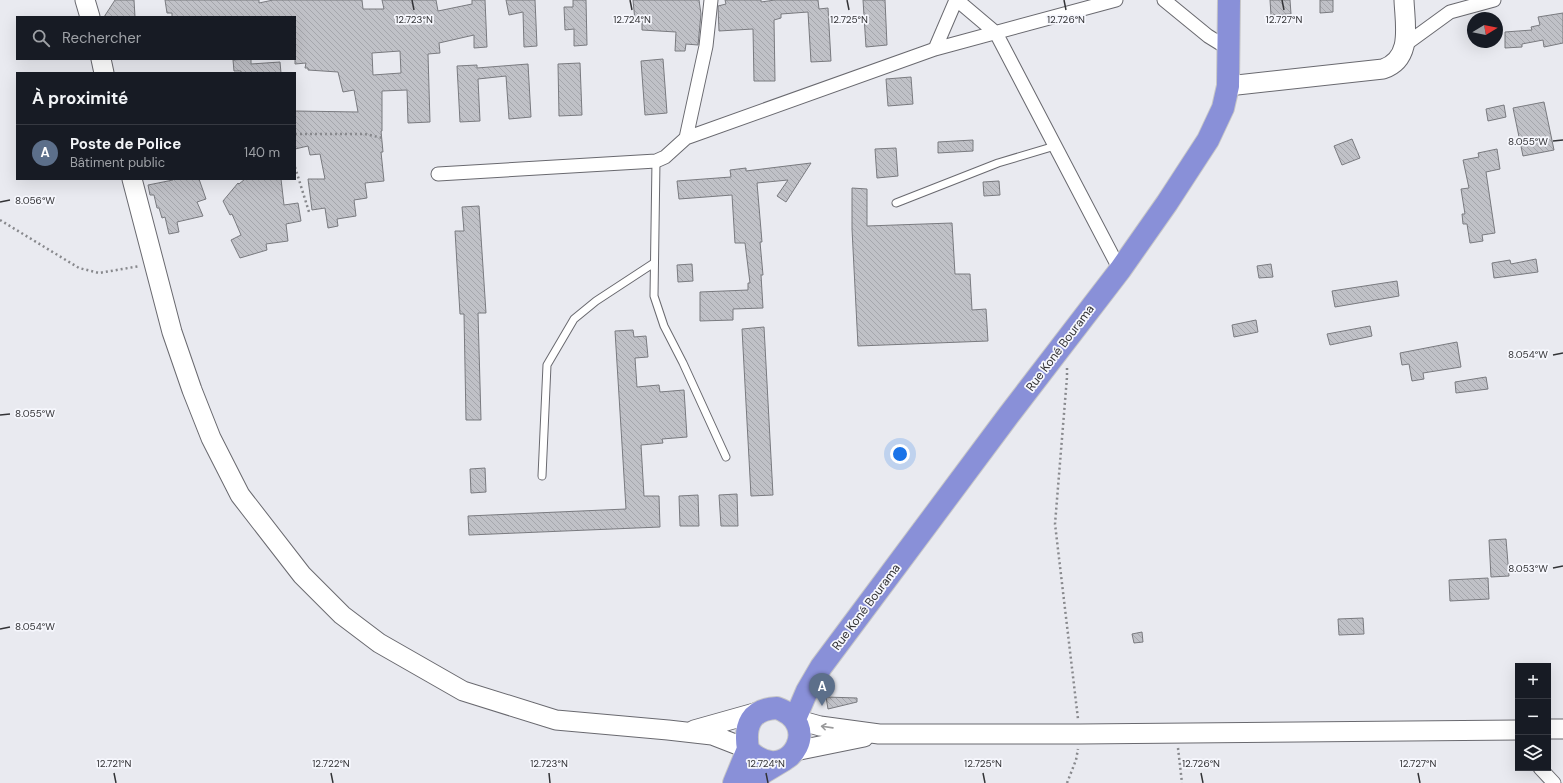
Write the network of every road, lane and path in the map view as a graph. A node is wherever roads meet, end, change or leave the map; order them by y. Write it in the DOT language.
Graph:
graph roads {
  1 [pos="85,0"];
  2 [pos="711,0"];
  3 [pos="956,0"];
  4 [pos="1116,0"];
  5 [pos="1164,0"];
  6 [pos="1229,0"];
  7 [pos="1404,0"];
  8 [pos="1462,0"];
  9 [pos="1494,0"];
  10 [pos="1450,12"];
  11 [pos="90,16"];
  12 [pos="996,33"];
  13 [pos="1406,44"];
  14 [pos="935,49"];
  15 [pos="1229,49"];
  16 [pos="101,60"];
  17 [pos="104,72"];
  18 [pos="1228,86"];
  19 [pos="296,134"];
  20 [pos="383,138"];
  21 [pos="686,138"];
  22 [pos="1055,146"];
  23 [pos="656,160"];
  24 [pos="296,170"];
  25 [pos="438,174"];
  26 [pos="132,180"];
  27 [pos="896,203"];
  28 [pos="309,212"];
  29 [pos="0,220"];
  30 [pos="654,263"];
  31 [pos="154,264"];
  32 [pos="1120,270"];
  33 [pos="1066,342"];
  34 [pos="726,456"];
  35 [pos="542,476"];
  36 [pos="821,667"];
  37 [pos="758,712"];
  38 [pos="794,719"];
  39 [pos="1551,729"];
  40 [pos="1563,729"];
  41 [pos="687,732"];
  42 [pos="1177,733"];
  43 [pos="879,734"];
  44 [pos="1080,734"];
  45 [pos="1514,734"];
  46 [pos="748,749"];
  47 [pos="792,754"];
  48 [pos="1543,771"];
  49 [pos="734,783"];
  50 [pos="750,783"];
  51 [pos="1067,783"];
  52 [pos="1182,783"];
  53 [pos="1554,783"];
  1 -- 11 [label="main road"];
  2 -- 21 [label="street"];
  3 -- 12 [label="street"];
  3 -- 14 [label="street"];
  4 -- 12 [label="street"];
  5 -- 15 [label="street"];
  6 -- 15 [label="highway, Rue Koné Bourama"];
  7 -- 13 [label="main road"];
  8 -- 10 [label="street"];
  9 -- 10 [label="street"];
  10 -- 13 [label="street"];
  12 -- 14 [label="street"];
  12 -- 22 [label="street"];
  13 -- 18 [label="main road"];
  14 -- 21 [label="street"];
  15 -- 18 [label="highway, Rue Koné Bourama"];
  16 -- 17 [label="main road"];
  18 -- 32 [label="highway, Rue Koné Bourama"];
  19 -- 20 [label="path"];
  21 -- 23 [label="street"];
  22 -- 27 [label="lane"];
  22 -- 32 [label="street"];
  23 -- 25 [label="street"];
  23 -- 30 [label="lane"];
  24 -- 28 [label="path"];
  26 -- 31 [label="main road"];
  29 -- 31 [label="path"];
  30 -- 34 [label="lane"];
  30 -- 35 [label="lane"];
  31 -- 41 [label="main road"];
  32 -- 33 [label="highway, Rue Koné Bourama"];
  33 -- 36 [label="highway, Rue Koné Bourama"];
  33 -- 44 [label="path"];
  36 -- 37 [label="highway, Rue Koné Bourama"];
  36 -- 38 [label="highway, Rue Koné Bourama"];
  37 -- 38 [label="highway"];
  37 -- 41 [label="main road"];
  37 -- 46 [label="highway"];
  43 -- 38 [label="main road, one-way"];
  38 -- 47 [label="highway"];
  39 -- 40 [label="main road"];
  41 -- 46 [label="main road"];
  42 -- 44 [label="main road"];
  42 -- 45 [label="main road"];
  42 -- 52 [label="path"];
  43 -- 44 [label="main road"];
  43 -- 47 [label="main road"];
  44 -- 51 [label="path"];
  46 -- 47 [label="highway"];
  46 -- 49 [label="highway"];
  47 -- 50 [label="highway"];
  48 -- 53 [label="street"];
}
